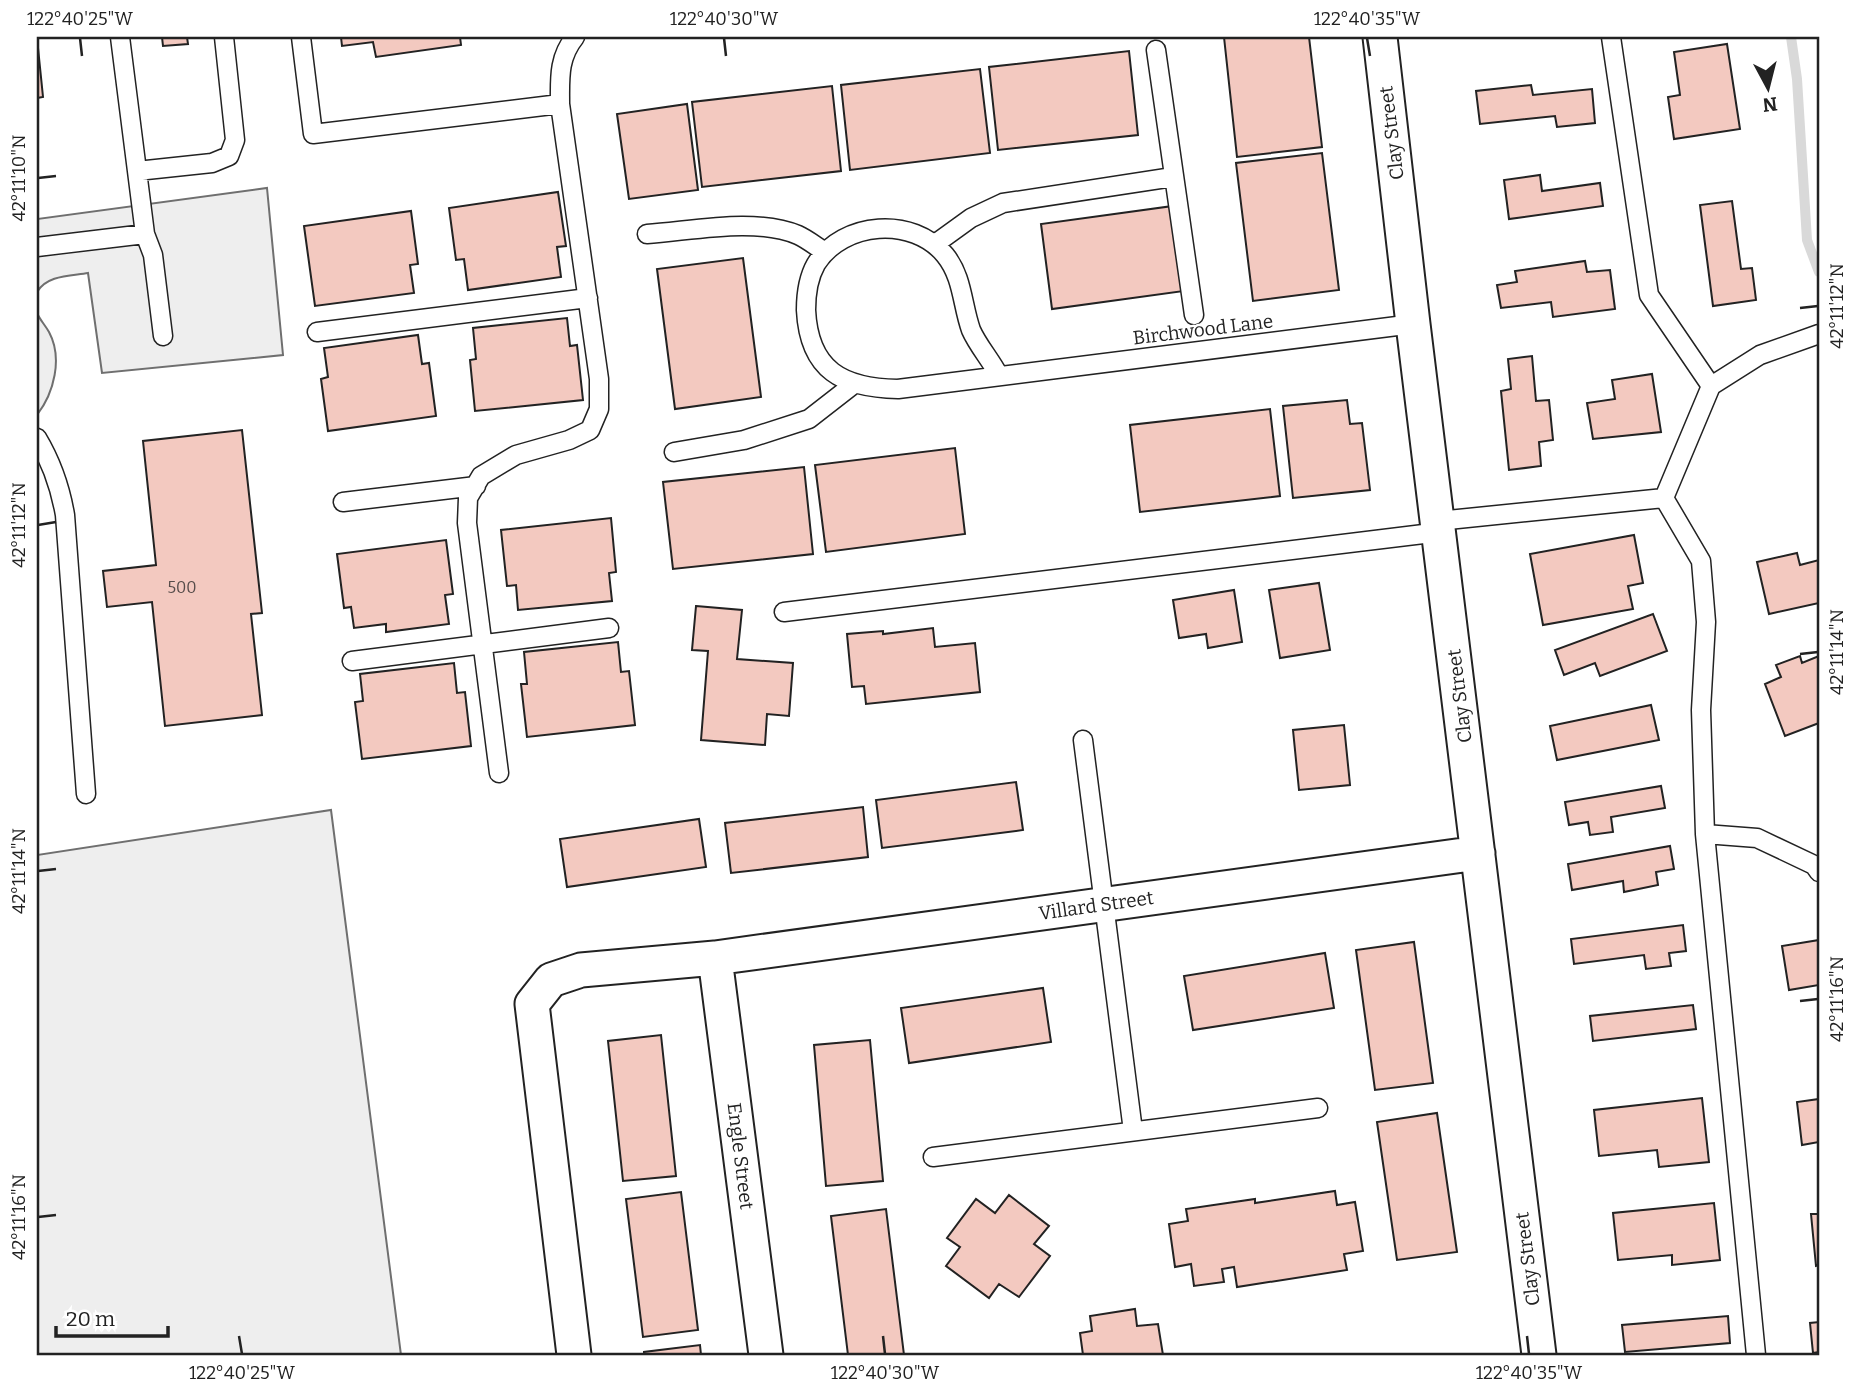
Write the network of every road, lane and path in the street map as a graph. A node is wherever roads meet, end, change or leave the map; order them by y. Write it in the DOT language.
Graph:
graph roads {
  1 [pos="120,37"];
  2 [pos="224,37"];
  3 [pos="301,37"];
  4 [pos="575,37"];
  5 [pos="1380,37"];
  6 [pos="1611,37"];
  7 [pos="1156,50"];
  8 [pos="560,104"];
  9 [pos="137,171"];
  10 [pos="1173,177"];
  11 [pos="145,234"];
  12 [pos="647,234"];
  13 [pos="935,244"];
  14 [pos="37,247"];
  15 [pos="825,253"];
  16 [pos="588,298"];
  17 [pos="1194,315"];
  18 [pos="1413,324"];
  19 [pos="317,332"];
  20 [pos="1819,334"];
  21 [pos="163,336"];
  22 [pos="999,376"];
  23 [pos="854,384"];
  24 [pos="1711,386"];
  25 [pos="37,438"];
  26 [pos="674,452"];
  27 [pos="476,486"];
  28 [pos="1664,498"];
  29 [pos="343,502"];
  30 [pos="1439,526"];
  31 [pos="783,611"];
  32 [pos="609,628"];
  33 [pos="483,645"];
  34 [pos="352,661"];
  35 [pos="1083,740"];
  36 [pos="499,773"];
  37 [pos="86,794"];
  38 [pos="1705,834"];
  39 [pos="1478,853"];
  40 [pos="1819,872"];
  41 [pos="1103,904"];
  42 [pos="715,958"];
  43 [pos="1318,1108"];
  44 [pos="1133,1131"];
  45 [pos="933,1157"];
  46 [pos="574,1355"];
  47 [pos="766,1355"];
  48 [pos="1539,1355"];
  49 [pos="1756,1355"];
  1 -- 9 [label="lane"];
  2 -- 9 [label="lane"];
  3 -- 8 [label="lane"];
  4 -- 8 [label="lane"];
  5 -- 18 [label="street, Clay Street"];
  6 -- 24 [label="lane"];
  7 -- 10 [label="lane"];
  8 -- 16 [label="lane"];
  9 -- 11 [label="lane"];
  10 -- 13 [label="lane"];
  10 -- 17 [label="lane"];
  11 -- 14 [label="lane"];
  11 -- 21 [label="lane"];
  12 -- 15 [label="lane"];
  13 -- 15 [label="lane, Birchwood Lane"];
  13 -- 22 [label="lane, Birchwood Lane"];
  15 -- 23 [label="lane, Birchwood Lane"];
  16 -- 19 [label="lane"];
  16 -- 27 [label="lane"];
  18 -- 22 [label="lane, Birchwood Lane"];
  18 -- 30 [label="street, Clay Street"];
  20 -- 24 [label="lane"];
  22 -- 23 [label="lane, Birchwood Lane"];
  23 -- 26 [label="lane"];
  24 -- 28 [label="lane"];
  25 -- 37 [label="lane"];
  27 -- 29 [label="lane"];
  27 -- 33 [label="lane"];
  28 -- 30 [label="lane"];
  28 -- 38 [label="lane"];
  30 -- 31 [label="lane"];
  30 -- 39 [label="street, Clay Street"];
  32 -- 33 [label="lane"];
  33 -- 34 [label="lane"];
  33 -- 36 [label="lane"];
  35 -- 41 [label="lane"];
  38 -- 40 [label="lane"];
  38 -- 49 [label="lane"];
  39 -- 41 [label="street, Villard Street"];
  39 -- 48 [label="street, Clay Street"];
  41 -- 42 [label="street, Villard Street"];
  41 -- 44 [label="lane"];
  42 -- 46 [label="street, Villard Street"];
  42 -- 47 [label="street, Engle Street"];
  43 -- 44 [label="lane"];
  44 -- 45 [label="lane"];
}
